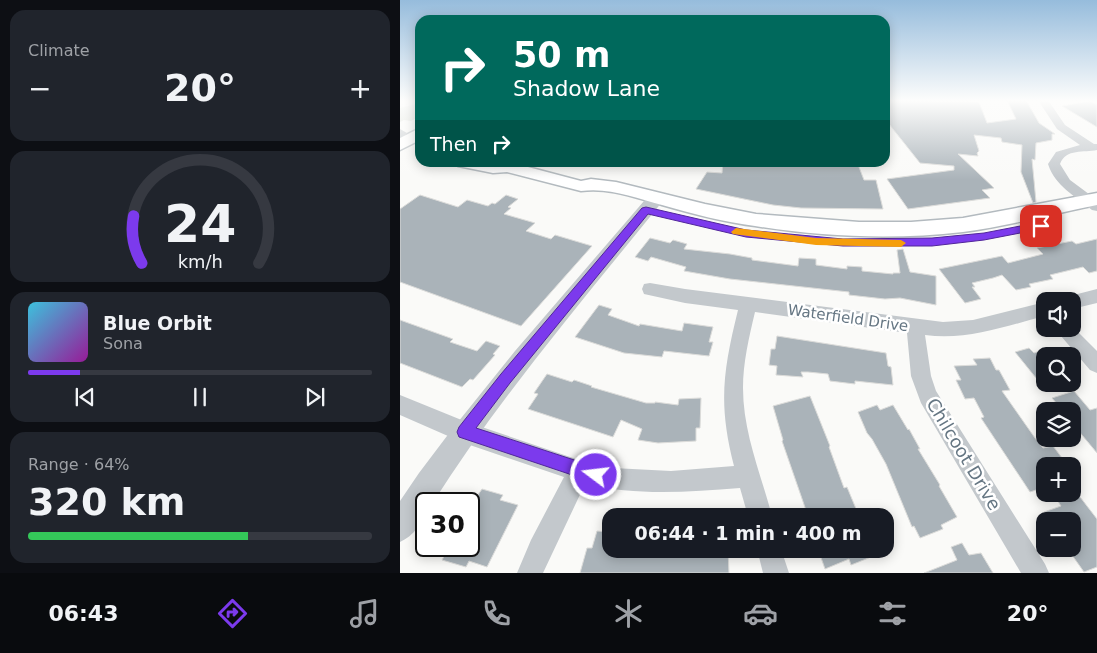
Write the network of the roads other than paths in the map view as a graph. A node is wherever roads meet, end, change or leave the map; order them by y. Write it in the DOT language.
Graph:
graph roads {
  1 [pos="1062,127"];
  2 [pos="1094,147"];
  3 [pos="513,167"];
  4 [pos="651,204"];
  5 [pos="1095,205"];
  6 [pos="650,289"];
  7 [pos="1097,296"];
  8 [pos="1081,300"];
  9 [pos="748,304"];
  10 [pos="1036,311"];
  11 [pos="915,327"];
  12 [pos="1072,337"];
  13 [pos="1097,364"];
  14 [pos="400,404"];
  15 [pos="464,432"];
  16 [pos="579,471"];
  17 [pos="748,476"];
  18 [pos="758,508"];
  19 [pos="400,526"];
  20 [pos="772,558"];
  21 [pos="530,573"];
  22 [pos="776,573"];
  23 [pos="1036,573"];
  1 -- 2 [label="street"];
  2 -- 5 [label="street"];
  3 -- 4 [label="main road"];
  4 -- 5 [label="main road"];
  4 -- 15 [label="street"];
  6 -- 9 [label="street, Waterfield Drive"];
  7 -- 8 [label="street"];
  9 -- 11 [label="street, Waterfield Drive"];
  9 -- 17 [label="street"];
  10 -- 11 [label="street, Waterfield Drive"];
  11 -- 23 [label="street, Chilcoot Drive"];
  12 -- 13 [label="street"];
  14 -- 15 [label="street"];
  15 -- 16 [label="street"];
  15 -- 19 [label="street"];
  16 -- 17 [label="street"];
  16 -- 21 [label="street"];
  17 -- 18 [label="street"];
  20 -- 22 [label="street"];
}
